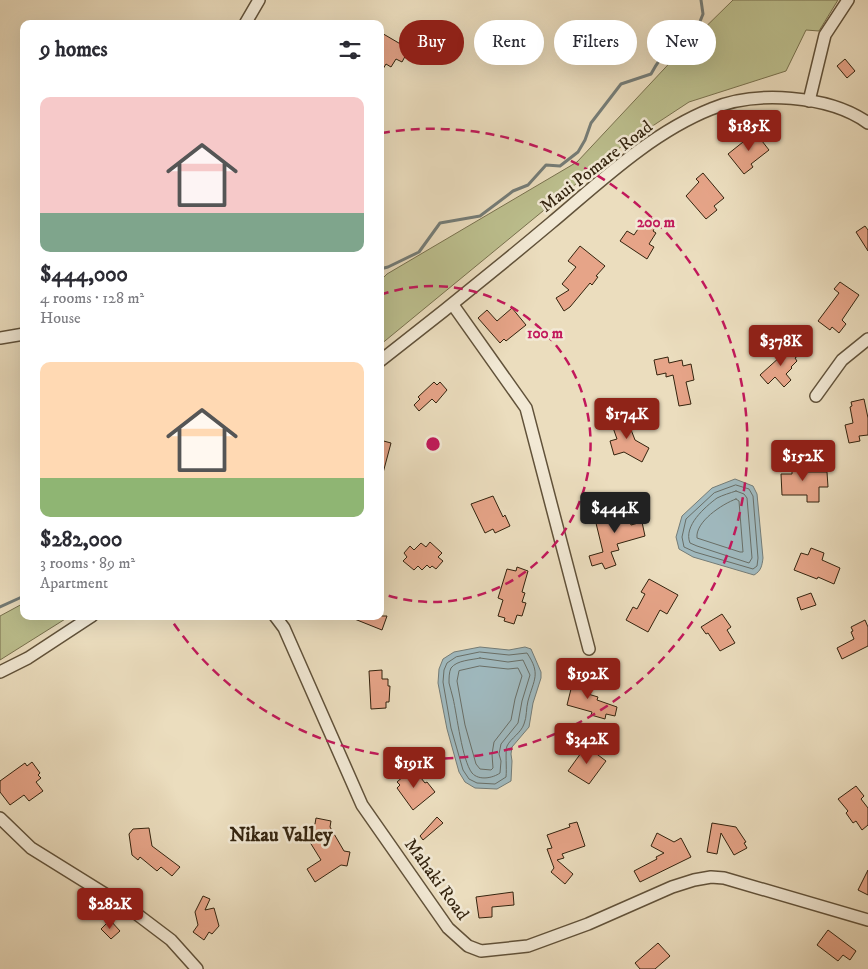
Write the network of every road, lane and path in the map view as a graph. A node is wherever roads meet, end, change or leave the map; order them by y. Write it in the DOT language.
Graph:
graph roads {
  1 [pos="259,0"];
  2 [pos="848,0"];
  3 [pos="247,20"];
  4 [pos="809,101"];
  5 [pos="868,123"];
  6 [pos="453,305"];
  7 [pos="20,335"];
  8 [pos="0,338"];
  9 [pos="868,339"];
  10 [pos="384,358"];
  11 [pos="816,396"];
  12 [pos="86,620"];
  13 [pos="278,620"];
  14 [pos="589,649"];
  15 [pos="0,672"];
  16 [pos="0,818"];
  17 [pos="868,920"];
  18 [pos="197,969"];
  1 -- 3 [label="street"];
  2 -- 4 [label="street"];
  4 -- 5 [label="street, Maui Pomare Road"];
  4 -- 6 [label="street, Maui Pomare Road"];
  6 -- 10 [label="street, Maui Pomare Road"];
  6 -- 14 [label="street"];
  7 -- 8 [label="street"];
  9 -- 11 [label="street"];
  12 -- 15 [label="street"];
  13 -- 17 [label="street, Mahaki Road"];
  16 -- 18 [label="street"];
}
